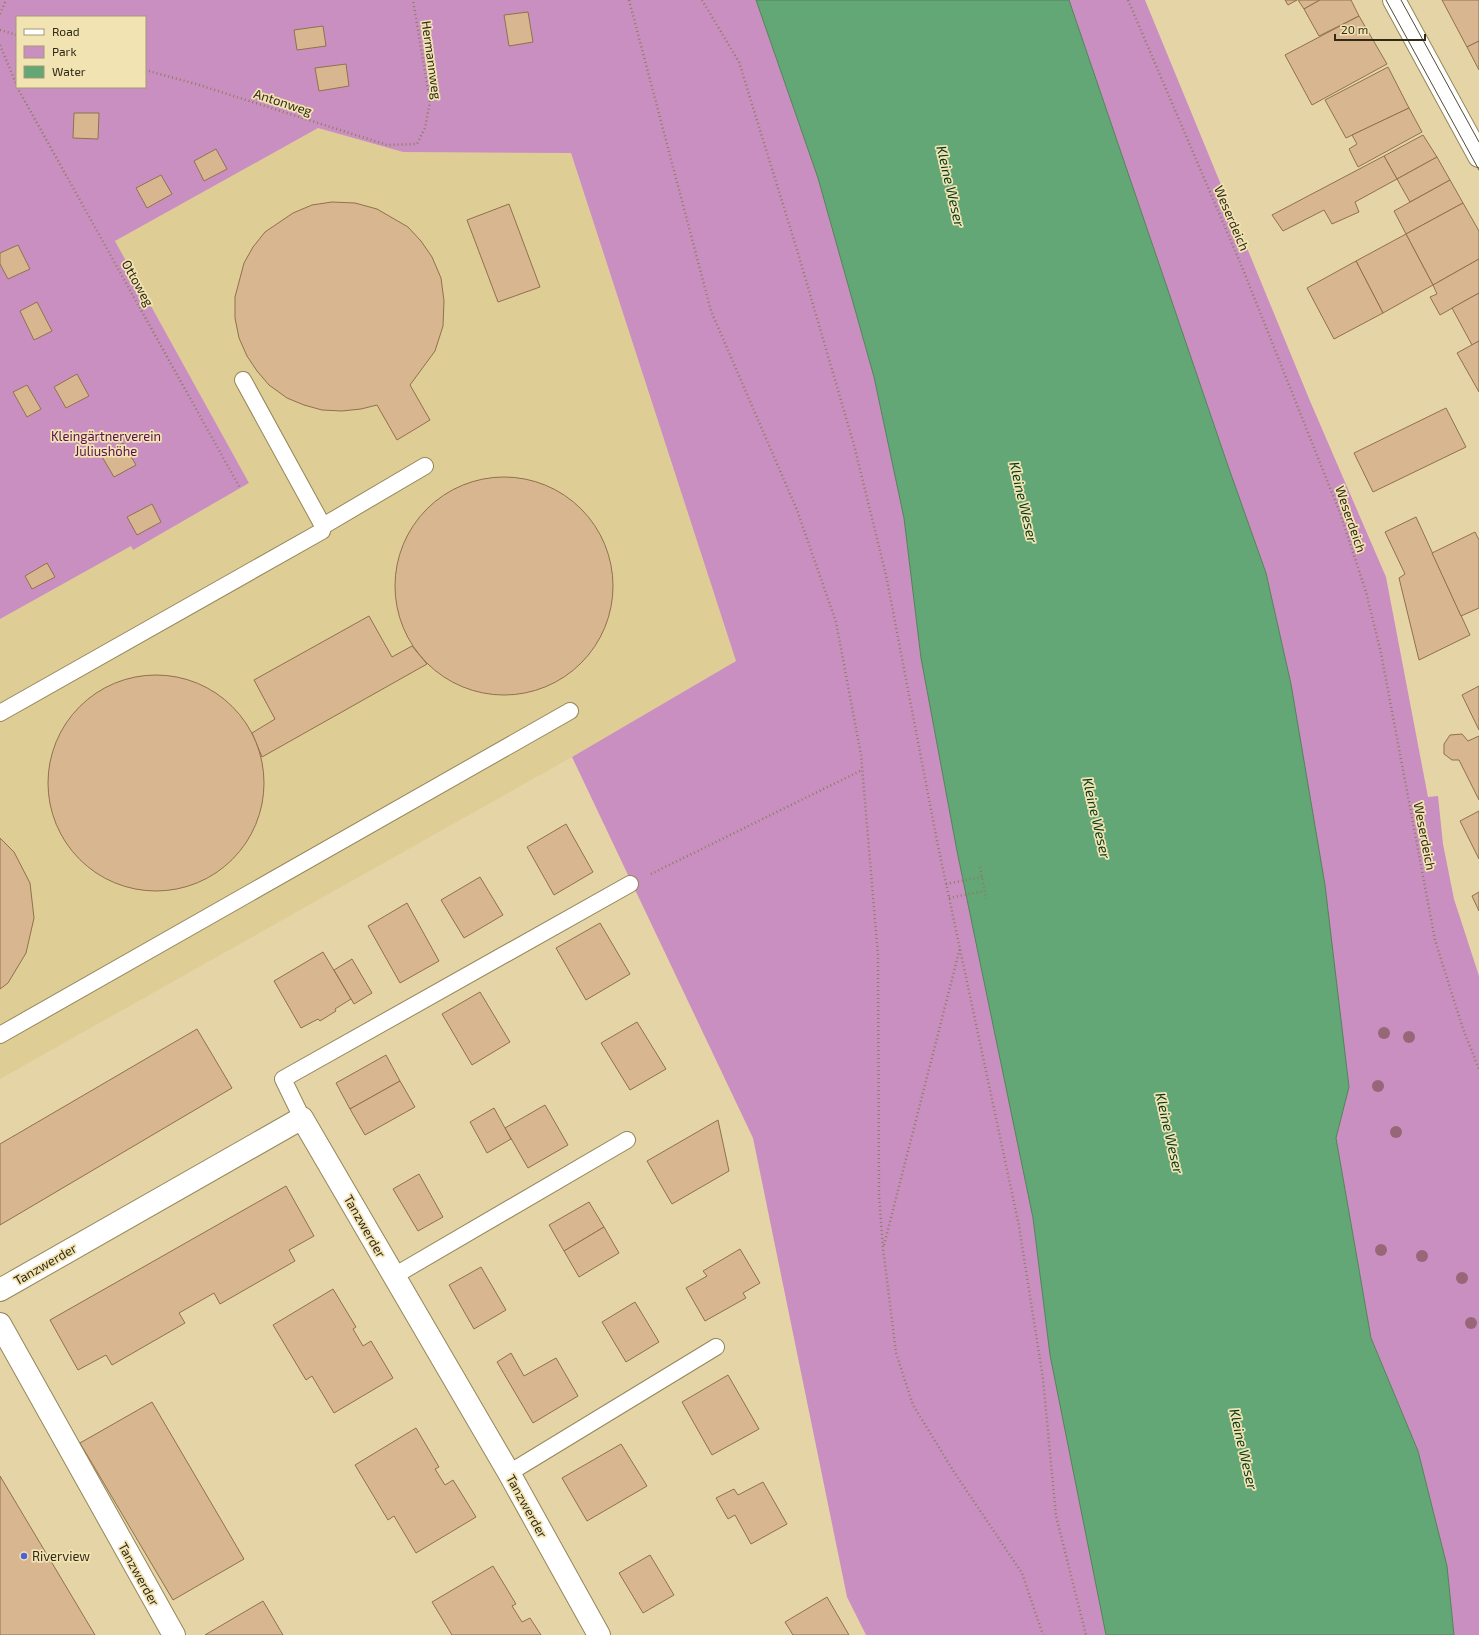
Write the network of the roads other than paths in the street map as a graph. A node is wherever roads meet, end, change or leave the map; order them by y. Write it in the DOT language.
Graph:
graph roads {
  1 [pos="1394,0"];
  2 [pos="1479,156"];
  3 [pos="243,380"];
  4 [pos="425,466"];
  5 [pos="323,526"];
  6 [pos="570,711"];
  7 [pos="0,713"];
  8 [pos="630,884"];
  9 [pos="0,1035"];
  10 [pos="302,1118"];
  11 [pos="628,1140"];
  12 [pos="394,1276"];
  13 [pos="0,1290"];
  14 [pos="0,1324"];
  15 [pos="716,1347"];
  16 [pos="509,1474"];
  17 [pos="174,1635"];
  18 [pos="599,1635"];
  1 -- 2 [label="street"];
  3 -- 5 [label="lane"];
  4 -- 5 [label="lane"];
  5 -- 7 [label="lane"];
  6 -- 9 [label="lane"];
  8 -- 10 [label="lane"];
  10 -- 12 [label="street, Tanzwerder"];
  10 -- 13 [label="street, Tanzwerder"];
  11 -- 12 [label="lane"];
  12 -- 16 [label="street, Tanzwerder"];
  14 -- 17 [label="street, Tanzwerder"];
  15 -- 16 [label="lane"];
  16 -- 18 [label="street, Tanzwerder"];
}
